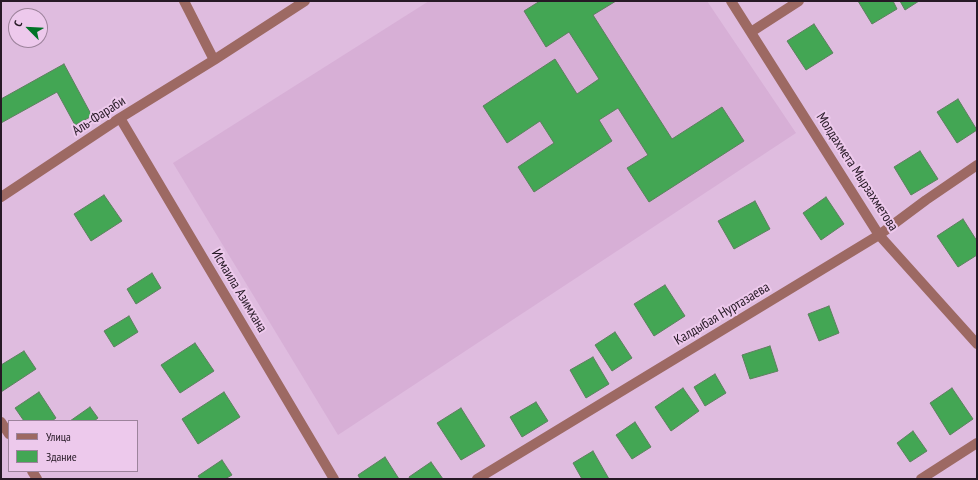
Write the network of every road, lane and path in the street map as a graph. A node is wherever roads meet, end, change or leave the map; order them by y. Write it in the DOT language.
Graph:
graph roads {
  1 [pos="184,1"];
  2 [pos="305,1"];
  3 [pos="731,1"];
  4 [pos="799,1"];
  5 [pos="751,32"];
  6 [pos="214,60"];
  7 [pos="120,118"];
  8 [pos="977,165"];
  9 [pos="1,197"];
  10 [pos="879,235"];
  11 [pos="977,344"];
  12 [pos="1,422"];
  13 [pos="8,432"];
  14 [pos="977,443"];
  15 [pos="334,479"];
  16 [pos="477,479"];
  17 [pos="921,479"];
  1 -- 6 [label="street"];
  2 -- 6 [label="street, Аль-Фараби"];
  3 -- 5 [label="street, Молдахмета Мырзахметова"];
  4 -- 5 [label="street"];
  5 -- 10 [label="street, Молдахмета Мырзахметова"];
  6 -- 7 [label="street, Аль-Фараби"];
  7 -- 9 [label="street, Аль-Фараби"];
  7 -- 15 [label="street, Исмаила Азимхана"];
  8 -- 10 [label="street, Калдыбая Нуртазаева"];
  10 -- 11 [label="street, Молдахмета Мырзахметова"];
  10 -- 16 [label="street, Калдыбая Нуртазаева"];
  12 -- 13 [label="street"];
  14 -- 17 [label="street"];
}
